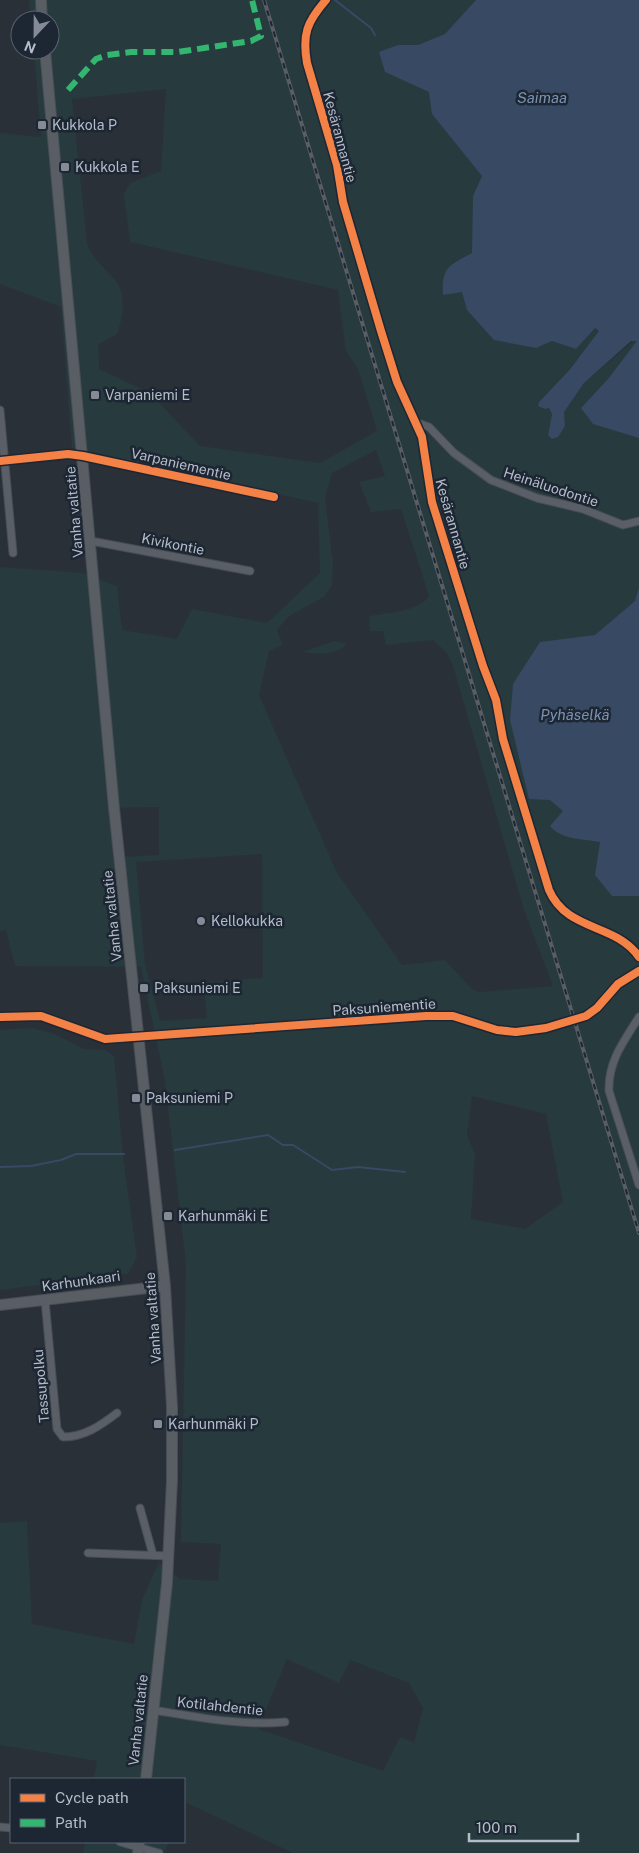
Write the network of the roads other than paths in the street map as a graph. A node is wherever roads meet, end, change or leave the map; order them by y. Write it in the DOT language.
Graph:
graph roads {
  1 [pos="326,0"];
  2 [pos="45,60"];
  3 [pos="0,410"];
  4 [pos="415,422"];
  5 [pos="83,456"];
  6 [pos="3,461"];
  7 [pos="274,497"];
  8 [pos="639,521"];
  9 [pos="90,541"];
  10 [pos="13,553"];
  11 [pos="250,572"];
  12 [pos="639,957"];
  13 [pos="639,971"];
  14 [pos="0,1017"];
  15 [pos="639,1017"];
  16 [pos="139,1036"];
  17 [pos="639,1185"];
  18 [pos="165,1286"];
  19 [pos="45,1300"];
  20 [pos="0,1305"];
  21 [pos="117,1413"];
  22 [pos="140,1508"];
  23 [pos="88,1553"];
  24 [pos="153,1555"];
  25 [pos="169,1556"];
  26 [pos="153,1710"];
  27 [pos="285,1722"];
  28 [pos="146,1778"];
  29 [pos="124,1843"];
  30 [pos="138,1847"];
  31 [pos="159,1853"];
  1 -- 4 [label="street, Kesärannantie"];
  2 -- 5 [label="main road, Vanha valtatie"];
  3 -- 6 [label="street"];
  4 -- 8 [label="street, Heinäluodontie"];
  4 -- 12 [label="street, Kesärannantie"];
  5 -- 6 [label="street, Varpaniementie"];
  5 -- 7 [label="street, Varpaniementie"];
  5 -- 9 [label="main road, Vanha valtatie"];
  6 -- 10 [label="street"];
  9 -- 11 [label="street, Kivikontie"];
  9 -- 16 [label="main road, Vanha valtatie"];
  13 -- 16 [label="street, Paksuniementie"];
  14 -- 16 [label="street, Paksuniementie"];
  15 -- 17 [label="street"];
  16 -- 18 [label="main road, Vanha valtatie"];
  18 -- 19 [label="main road, Karhunkaari"];
  18 -- 25 [label="main road, Vanha valtatie"];
  19 -- 20 [label="main road, Karhunkaari"];
  19 -- 21 [label="street, Tassupolku"];
  22 -- 24 [label="street"];
  23 -- 24 [label="street"];
  24 -- 25 [label="street"];
  25 -- 26 [label="main road, Vanha valtatie"];
  26 -- 27 [label="street, Kotilahdentie"];
  26 -- 28 [label="main road, Vanha valtatie"];
  29 -- 30 [label="street"];
  30 -- 31 [label="street"];
}
